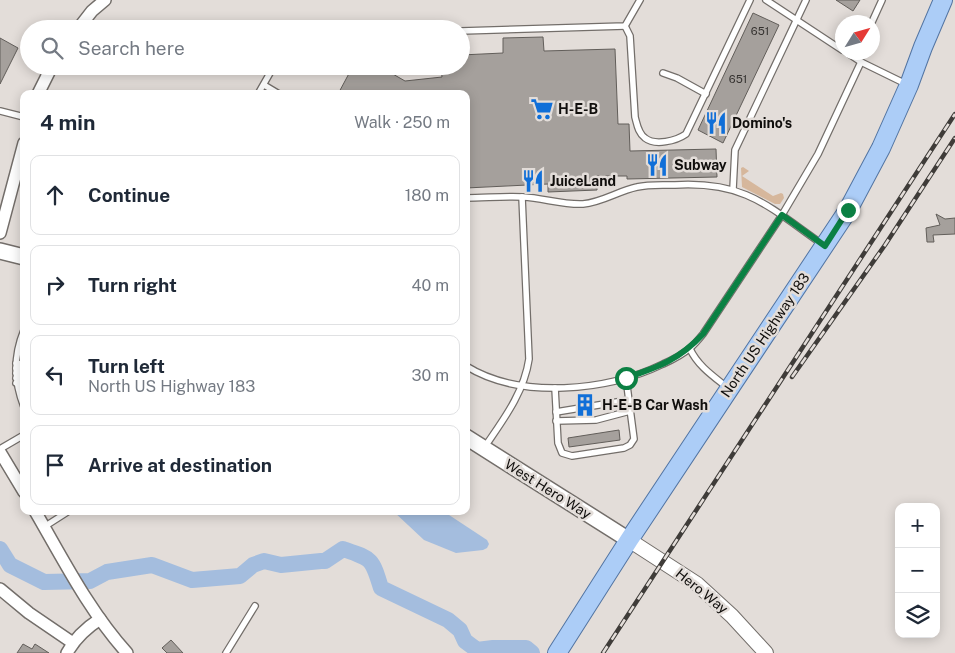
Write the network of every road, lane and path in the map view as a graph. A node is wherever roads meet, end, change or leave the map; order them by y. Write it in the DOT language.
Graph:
graph roads {
  1 [pos="104,0"];
  2 [pos="640,0"];
  3 [pos="750,0"];
  4 [pos="766,0"];
  5 [pos="806,0"];
  6 [pos="882,0"];
  7 [pos="943,0"];
  8 [pos="875,15"];
  9 [pos="85,20"];
  10 [pos="796,20"];
  11 [pos="625,26"];
  12 [pos="470,31"];
  13 [pos="835,45"];
  14 [pos="859,61"];
  15 [pos="664,73"];
  16 [pos="48,75"];
  17 [pos="269,75"];
  18 [pos="264,85"];
  19 [pos="909,85"];
  20 [pos="40,90"];
  21 [pos="261,90"];
  22 [pos="272,90"];
  23 [pos="706,94"];
  24 [pos="0,111"];
  25 [pos="20,116"];
  26 [pos="20,158"];
  27 [pos="733,189"];
  28 [pos="522,197"];
  29 [pos="470,198"];
  30 [pos="782,215"];
  31 [pos="0,233"];
  32 [pos="825,246"];
  33 [pos="0,251"];
  34 [pos="20,256"];
  35 [pos="690,349"];
  36 [pos="20,352"];
  37 [pos="470,368"];
  38 [pos="20,369"];
  39 [pos="20,372"];
  40 [pos="16,373"];
  41 [pos="20,374"];
  42 [pos="20,376"];
  43 [pos="626,378"];
  44 [pos="20,379"];
  45 [pos="522,386"];
  46 [pos="555,388"];
  47 [pos="729,389"];
  48 [pos="20,390"];
  49 [pos="629,400"];
  50 [pos="630,411"];
  51 [pos="556,412"];
  52 [pos="556,421"];
  53 [pos="20,438"];
  54 [pos="470,440"];
  55 [pos="484,449"];
  56 [pos="0,450"];
  57 [pos="20,485"];
  58 [pos="37,515"];
  59 [pos="63,515"];
  60 [pos="44,527"];
  61 [pos="629,540"];
  62 [pos="0,589"];
  63 [pos="254,606"];
  64 [pos="100,619"];
  65 [pos="73,643"];
  66 [pos="558,651"];
  67 [pos="67,653"];
  68 [pos="127,653"];
  69 [pos="226,653"];
  70 [pos="766,653"];
  1 -- 9 [label="street"];
  2 -- 11 [label="lane"];
  3 -- 23 [label="lane"];
  4 -- 10 [label="lane"];
  5 -- 10 [label="lane"];
  6 -- 8 [label="lane"];
  7 -- 19 [label="main road, North US Highway 183"];
  10 -- 13 [label="lane"];
  10 -- 27 [label="lane"];
  11 -- 12 [label="lane"];
  11 -- 23 [label="lane"];
  14 -- 19 [label="lane"];
  14 -- 30 [label="lane"];
  15 -- 23 [label="lane"];
  16 -- 20 [label="street"];
  17 -- 18 [label="lane"];
  18 -- 21 [label="lane"];
  18 -- 22 [label="lane"];
  19 -- 32 [label="main road, North US Highway 183"];
  24 -- 25 [label="lane"];
  26 -- 31 [label="street"];
  27 -- 28 [label="lane"];
  27 -- 30 [label="lane"];
  28 -- 29 [label="lane"];
  28 -- 45 [label="lane"];
  30 -- 32 [label="lane"];
  30 -- 35 [label="lane"];
  32 -- 47 [label="main road, North US Highway 183"];
  33 -- 34 [label="main road"];
  35 -- 43 [label="lane"];
  35 -- 47 [label="lane"];
  36 -- 40 [label="lane"];
  37 -- 45 [label="lane"];
  38 -- 40 [label="lane"];
  39 -- 40 [label="lane"];
  40 -- 41 [label="lane"];
  40 -- 42 [label="lane"];
  40 -- 44 [label="lane"];
  40 -- 48 [label="lane"];
  43 -- 46 [label="lane"];
  43 -- 49 [label="lane"];
  45 -- 46 [label="lane"];
  45 -- 55 [label="lane"];
  46 -- 51 [label="lane"];
  47 -- 61 [label="main road, North US Highway 183"];
  49 -- 50 [label="lane"];
  49 -- 51 [label="lane"];
  50 -- 52 [label="lane"];
  50 -- 52 [label="lane"];
  51 -- 52 [label="lane"];
  53 -- 56 [label="lane"];
  54 -- 55 [label="main road, West Hero Way"];
  55 -- 61 [label="main road, West Hero Way"];
  56 -- 57 [label="street"];
  58 -- 60 [label="street"];
  59 -- 60 [label="lane"];
  60 -- 64 [label="street"];
  61 -- 66 [label="main road, North US Highway 183"];
  61 -- 70 [label="street, Hero Way"];
  62 -- 65 [label="street"];
  63 -- 69 [label="lane"];
  64 -- 65 [label="street"];
  64 -- 68 [label="street"];
  65 -- 67 [label="street"];
}
